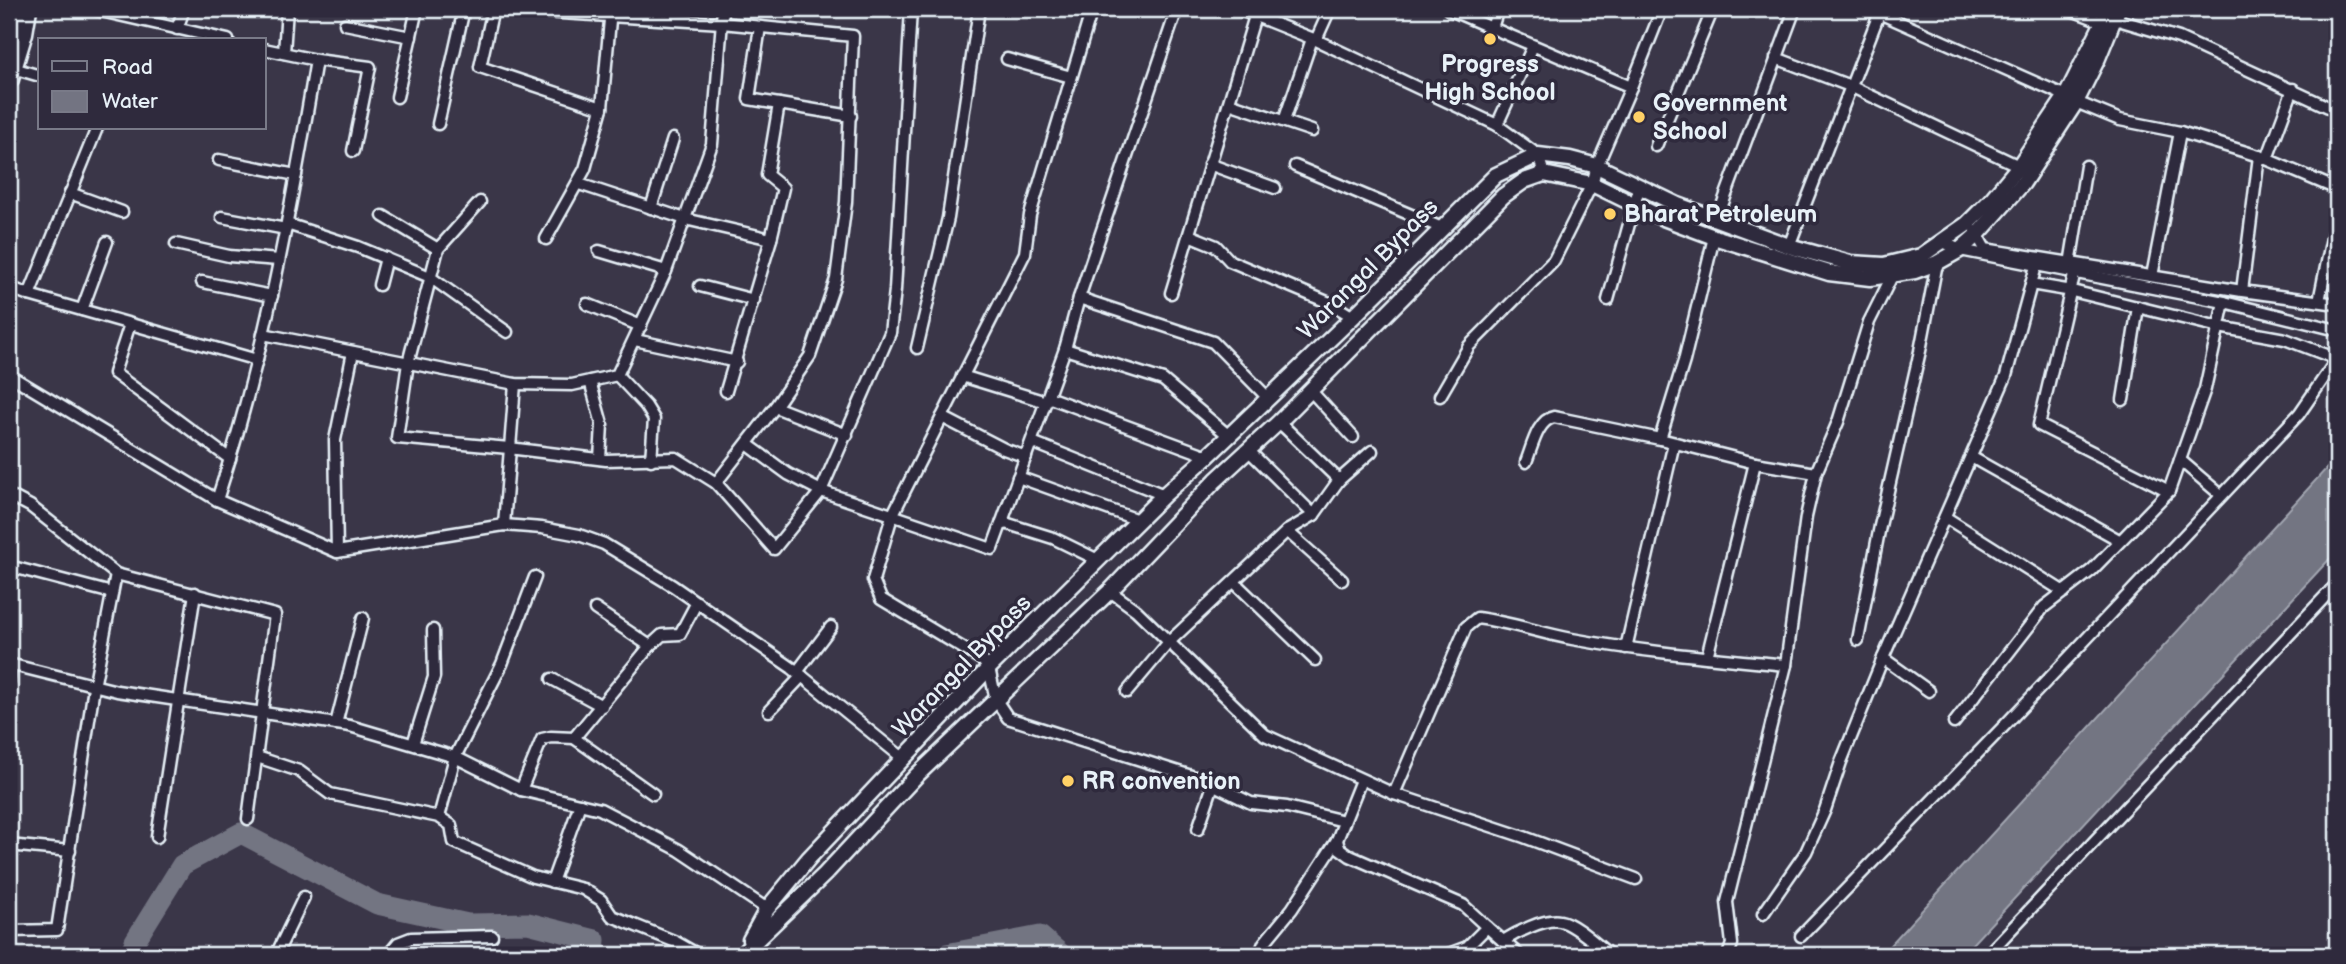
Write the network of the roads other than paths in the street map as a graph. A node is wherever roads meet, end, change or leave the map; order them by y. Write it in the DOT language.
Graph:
graph roads {
  1 [pos="27,9"];
  2 [pos="92,9"];
  3 [pos="184,9"];
  4 [pos="287,9"];
  5 [pos="417,9"];
  6 [pos="464,9"];
  7 [pos="498,9"];
  8 [pos="723,9"];
  9 [pos="911,9"];
  10 [pos="979,9"];
  11 [pos="1092,9"];
  12 [pos="1177,9"];
  13 [pos="1238,9"];
  14 [pos="1330,9"];
  15 [pos="1448,9"];
  16 [pos="1498,9"];
  17 [pos="1662,9"];
  18 [pos="1713,9"];
  19 [pos="1795,9"];
  20 [pos="2069,9"];
  21 [pos="1877,10"];
  22 [pos="113,11"];
  23 [pos="611,13"];
  24 [pos="2111,15"];
  25 [pos="1255,16"];
  26 [pos="722,23"];
  27 [pos="345,24"];
  28 [pos="760,27"];
  29 [pos="1492,28"];
  30 [pos="177,29"];
  31 [pos="411,37"];
  32 [pos="219,38"];
  33 [pos="1314,40"];
  34 [pos="1534,46"];
  35 [pos="266,48"];
  36 [pos="284,53"];
  37 [pos="1776,58"];
  38 [pos="1007,59"];
  39 [pos="316,60"];
  40 [pos="11,73"];
  41 [pos="38,76"];
  42 [pos="1071,77"];
  43 [pos="1850,86"];
  44 [pos="1631,87"];
  45 [pos="2292,89"];
  46 [pos="397,97"];
  47 [pos="2071,99"];
  48 [pos="1229,103"];
  49 [pos="779,104"];
  50 [pos="601,108"];
  51 [pos="2337,111"];
  52 [pos="851,116"];
  53 [pos="1284,121"];
  54 [pos="438,124"];
  55 [pos="1497,125"];
  56 [pos="96,130"];
  57 [pos="1312,131"];
  58 [pos="2180,132"];
  59 [pos="673,139"];
  60 [pos="1656,146"];
  61 [pos="353,151"];
  62 [pos="1538,155"];
  63 [pos="2263,158"];
  64 [pos="219,160"];
  65 [pos="1209,164"];
  66 [pos="1295,166"];
  67 [pos="1597,166"];
  68 [pos="2019,166"];
  69 [pos="2086,166"];
  70 [pos="1545,174"];
  71 [pos="296,175"];
  72 [pos="579,184"];
  73 [pos="1592,184"];
  74 [pos="1275,188"];
  75 [pos="1639,188"];
  76 [pos="2337,189"];
  77 [pos="70,193"];
  78 [pos="480,202"];
  79 [pos="1634,205"];
  80 [pos="651,208"];
  81 [pos="122,212"];
  82 [pos="2337,213"];
  83 [pos="383,216"];
  84 [pos="222,217"];
  85 [pos="685,219"];
  86 [pos="1717,219"];
  87 [pos="286,226"];
  88 [pos="1442,228"];
  89 [pos="1973,229"];
  90 [pos="1189,235"];
  91 [pos="1714,237"];
  92 [pos="546,239"];
  93 [pos="771,239"];
  94 [pos="107,242"];
  95 [pos="1943,242"];
  96 [pos="176,244"];
  97 [pos="1789,246"];
  98 [pos="438,248"];
  99 [pos="1960,250"];
  100 [pos="599,251"];
  101 [pos="386,258"];
  102 [pos="279,260"];
  103 [pos="1937,263"];
  104 [pos="2036,266"];
  105 [pos="2072,268"];
  106 [pos="666,271"];
  107 [pos="1893,274"];
  108 [pos="2152,276"];
  109 [pos="430,277"];
  110 [pos="202,282"];
  111 [pos="2031,284"];
  112 [pos="379,285"];
  113 [pos="700,286"];
  114 [pos="9,287"];
  115 [pos="2071,291"];
  116 [pos="2242,291"];
  117 [pos="1171,293"];
  118 [pos="29,295"];
  119 [pos="272,296"];
  120 [pos="1079,298"];
  121 [pos="754,300"];
  122 [pos="1608,300"];
  123 [pos="2319,300"];
  124 [pos="2224,302"];
  125 [pos="2337,303"];
  126 [pos="587,304"];
  127 [pos="2138,307"];
  128 [pos="82,310"];
  129 [pos="1353,317"];
  130 [pos="130,324"];
  131 [pos="641,326"];
  132 [pos="2219,327"];
  133 [pos="2337,330"];
  134 [pos="508,332"];
  135 [pos="263,334"];
  136 [pos="635,340"];
  137 [pos="918,348"];
  138 [pos="1065,349"];
  139 [pos="353,352"];
  140 [pos="257,360"];
  141 [pos="737,362"];
  142 [pos="408,363"];
  143 [pos="9,375"];
  144 [pos="617,375"];
  145 [pos="962,376"];
  146 [pos="590,381"];
  147 [pos="515,384"];
  148 [pos="1310,390"];
  149 [pos="726,391"];
  150 [pos="1440,396"];
  151 [pos="1268,398"];
  152 [pos="1047,400"];
  153 [pos="2123,400"];
  154 [pos="775,407"];
  155 [pos="942,417"];
  156 [pos="1279,422"];
  157 [pos="847,435"];
  158 [pos="1228,436"];
  159 [pos="1353,437"];
  160 [pos="1660,439"];
  161 [pos="1032,442"];
  162 [pos="1675,443"];
  163 [pos="747,444"];
  164 [pos="509,448"];
  165 [pos="1249,451"];
  166 [pos="1372,451"];
  167 [pos="1208,456"];
  168 [pos="1026,457"];
  169 [pos="1970,457"];
  170 [pos="230,460"];
  171 [pos="600,460"];
  172 [pos="652,460"];
  173 [pos="2180,460"];
  174 [pos="1526,462"];
  175 [pos="1755,463"];
  176 [pos="1816,473"];
  177 [pos="1018,477"];
  178 [pos="1339,480"];
  179 [pos="716,484"];
  180 [pos="821,491"];
  181 [pos="2169,491"];
  182 [pos="9,495"];
  183 [pos="1164,495"];
  184 [pos="2221,495"];
  185 [pos="217,500"];
  186 [pos="1314,515"];
  187 [pos="892,516"];
  188 [pos="1945,517"];
  189 [pos="1138,520"];
  190 [pos="1002,522"];
  191 [pos="504,525"];
  192 [pos="1287,531"];
  193 [pos="2119,540"];
  194 [pos="337,552"];
  195 [pos="1098,560"];
  196 [pos="9,566"];
  197 [pos="116,574"];
  198 [pos="535,577"];
  199 [pos="1342,580"];
  200 [pos="1234,582"];
  201 [pos="2337,584"];
  202 [pos="1110,591"];
  203 [pos="2064,592"];
  204 [pos="112,593"];
  205 [pos="195,593"];
  206 [pos="697,602"];
  207 [pos="595,609"];
  208 [pos="363,618"];
  209 [pos="831,627"];
  210 [pos="433,629"];
  211 [pos="1858,640"];
  212 [pos="1169,642"];
  213 [pos="650,646"];
  214 [pos="1626,648"];
  215 [pos="1707,657"];
  216 [pos="1883,658"];
  217 [pos="981,660"];
  218 [pos="1315,660"];
  219 [pos="10,664"];
  220 [pos="1787,665"];
  221 [pos="800,674"];
  222 [pos="552,680"];
  223 [pos="9,682"];
  224 [pos="94,687"];
  225 [pos="1929,691"];
  226 [pos="1127,692"];
  227 [pos="996,700"];
  228 [pos="179,701"];
  229 [pos="602,706"];
  230 [pos="769,711"];
  231 [pos="263,713"];
  232 [pos="1954,723"];
  233 [pos="337,724"];
  234 [pos="574,738"];
  235 [pos="413,744"];
  236 [pos="257,757"];
  237 [pos="455,757"];
  238 [pos="904,759"];
  239 [pos="1361,780"];
  240 [pos="1213,785"];
  241 [pos="521,790"];
  242 [pos="653,794"];
  243 [pos="1394,794"];
  244 [pos="580,804"];
  245 [pos="439,817"];
  246 [pos="248,819"];
  247 [pos="1344,821"];
  248 [pos="1198,829"];
  249 [pos="157,837"];
  250 [pos="1337,840"];
  251 [pos="9,845"];
  252 [pos="69,851"];
  253 [pos="1636,878"];
  254 [pos="552,882"];
  255 [pos="304,897"];
  256 [pos="767,909"];
  257 [pos="1763,914"];
  258 [pos="1488,927"];
  259 [pos="9,931"];
  260 [pos="492,936"];
  261 [pos="1801,936"];
  262 [pos="1503,941"];
  263 [pos="743,952"];
  264 [pos="276,955"];
  265 [pos="388,955"];
  266 [pos="699,955"];
  267 [pos="1262,955"];
  268 [pos="1446,955"];
  269 [pos="1519,955"];
  270 [pos="1610,955"];
  271 [pos="1728,955"];
  272 [pos="1987,955"];
  1 -- 40 [label="highway"];
  2 -- 22 [label="street"];
  3 -- 30 [label="street"];
  4 -- 36 [label="street"];
  5 -- 31 [label="street"];
  6 -- 54 [label="street"];
  7 -- 23 [label="street"];
  7 -- 50 [label="street"];
  8 -- 26 [label="street"];
  9 -- 157 [label="street"];
  10 -- 137 [label="street"];
  11 -- 42 [label="street"];
  12 -- 120 [label="street"];
  13 -- 25 [label="street"];
  14 -- 33 [label="street"];
  15 -- 29 [label="street"];
  16 -- 29 [label="street"];
  17 -- 44 [label="street"];
  18 -- 60 [label="street"];
  19 -- 37 [label="street"];
  20 -- 24 [label="street"];
  21 -- 43 [label="street"];
  21 -- 47 [label="street"];
  22 -- 30 [label="street"];
  23 -- 26 [label="street"];
  23 -- 50 [label="street"];
  24 -- 45 [label="street"];
  24 -- 47 [label="main road"];
  25 -- 33 [label="street"];
  25 -- 48 [label="street"];
  26 -- 28 [label="street"];
  26 -- 85 [label="street"];
  27 -- 31 [label="street"];
  28 -- 49 [label="street"];
  28 -- 52 [label="street"];
  29 -- 34 [label="street"];
  30 -- 32 [label="street"];
  31 -- 46 [label="street"];
  33 -- 53 [label="street"];
  33 -- 55 [label="street"];
  34 -- 44 [label="street"];
  34 -- 55 [label="street"];
  35 -- 36 [label="street"];
  36 -- 39 [label="street"];
  37 -- 43 [label="street"];
  37 -- 86 [label="street"];
  38 -- 42 [label="street"];
  39 -- 61 [label="street"];
  39 -- 71 [label="street"];
  40 -- 41 [label="street"];
  42 -- 145 [label="street"];
  43 -- 68 [label="street"];
  43 -- 97 [label="street"];
  44 -- 67 [label="street"];
  45 -- 51 [label="street"];
  45 -- 63 [label="street"];
  47 -- 58 [label="street"];
  47 -- 68 [label="main road"];
  47 -- 89 [label="main road"];
  48 -- 53 [label="street"];
  48 -- 65 [label="street"];
  49 -- 52 [label="street"];
  49 -- 93 [label="street"];
  50 -- 72 [label="street"];
  52 -- 154 [label="street"];
  53 -- 57 [label="street"];
  55 -- 62 [label="street"];
  56 -- 77 [label="street"];
  58 -- 63 [label="street"];
  58 -- 108 [label="street"];
  59 -- 80 [label="street"];
  62 -- 67 [label="main road"];
  62 -- 70 [label="street"];
  62 -- 88 [label="main road, Warangal Bypass"];
  63 -- 76 [label="street"];
  63 -- 116 [label="street"];
  64 -- 71 [label="street"];
  65 -- 74 [label="street"];
  65 -- 90 [label="street"];
  66 -- 88 [label="street"];
  67 -- 73 [label="street"];
  67 -- 75 [label="main road"];
  68 -- 89 [label="main road"];
  69 -- 105 [label="street"];
  70 -- 73 [label="main road"];
  70 -- 148 [label="main road"];
  71 -- 87 [label="street"];
  72 -- 80 [label="street"];
  72 -- 92 [label="street"];
  73 -- 79 [label="main road"];
  73 -- 150 [label="street"];
  75 -- 79 [label="street"];
  75 -- 86 [label="main road"];
  77 -- 81 [label="street"];
  77 -- 118 [label="street"];
  78 -- 98 [label="street"];
  79 -- 91 [label="main road"];
  79 -- 122 [label="street"];
  80 -- 85 [label="street"];
  82 -- 123 [label="street"];
  83 -- 98 [label="street"];
  84 -- 87 [label="street"];
  85 -- 93 [label="street"];
  85 -- 106 [label="street"];
  86 -- 97 [label="main road"];
  87 -- 101 [label="street"];
  87 -- 102 [label="street"];
  88 -- 129 [label="main road, Warangal Bypass"];
  89 -- 95 [label="main road"];
  89 -- 99 [label="main road"];
  89 -- 105 [label="street"];
  90 -- 117 [label="street"];
  90 -- 129 [label="street"];
  91 -- 107 [label="main road"];
  91 -- 160 [label="street"];
  93 -- 121 [label="street"];
  94 -- 128 [label="street"];
  95 -- 97 [label="main road"];
  95 -- 99 [label="street"];
  96 -- 102 [label="street"];
  98 -- 109 [label="street"];
  99 -- 103 [label="main road"];
  99 -- 104 [label="street"];
  100 -- 106 [label="street"];
  101 -- 109 [label="street"];
  101 -- 112 [label="street"];
  102 -- 119 [label="street"];
  103 -- 107 [label="main road"];
  103 -- 211 [label="street"];
  104 -- 105 [label="street"];
  104 -- 111 [label="street"];
  105 -- 108 [label="street"];
  105 -- 115 [label="street"];
  105 -- 124 [label="street"];
  106 -- 131 [label="street"];
  107 -- 176 [label="street"];
  108 -- 116 [label="street"];
  109 -- 134 [label="street"];
  109 -- 142 [label="street"];
  110 -- 119 [label="street"];
  111 -- 115 [label="street"];
  111 -- 169 [label="street"];
  113 -- 121 [label="street"];
  114 -- 118 [label="street"];
  115 -- 127 [label="street"];
  115 -- 181 [label="street"];
  116 -- 123 [label="street"];
  118 -- 128 [label="street"];
  119 -- 135 [label="street"];
  120 -- 138 [label="street"];
  120 -- 151 [label="street"];
  121 -- 141 [label="street"];
  123 -- 125 [label="street"];
  124 -- 132 [label="street"];
  124 -- 133 [label="street"];
  126 -- 131 [label="street"];
  127 -- 132 [label="street"];
  127 -- 153 [label="street"];
  128 -- 130 [label="street"];
  129 -- 151 [label="main road, Warangal Bypass"];
  130 -- 140 [label="street"];
  130 -- 170 [label="street"];
  131 -- 136 [label="street"];
  132 -- 173 [label="street"];
  132 -- 184 [label="street"];
  135 -- 139 [label="street"];
  135 -- 140 [label="street"];
  136 -- 141 [label="street"];
  136 -- 144 [label="street"];
  138 -- 152 [label="street"];
  138 -- 158 [label="street"];
  139 -- 142 [label="street"];
  139 -- 194 [label="street"];
  140 -- 170 [label="street"];
  141 -- 149 [label="street"];
  142 -- 147 [label="street"];
  142 -- 164 [label="street"];
  143 -- 185 [label="street"];
  144 -- 146 [label="street"];
  144 -- 172 [label="street"];
  145 -- 152 [label="street"];
  145 -- 155 [label="street"];
  146 -- 147 [label="street"];
  146 -- 171 [label="street"];
  147 -- 164 [label="street"];
  148 -- 156 [label="main road"];
  148 -- 159 [label="street"];
  151 -- 158 [label="main road, Warangal Bypass"];
  152 -- 161 [label="street"];
  152 -- 167 [label="street"];
  154 -- 157 [label="street"];
  154 -- 163 [label="street"];
  155 -- 168 [label="street"];
  155 -- 187 [label="street"];
  156 -- 165 [label="main road"];
  156 -- 178 [label="street"];
  157 -- 180 [label="street"];
  158 -- 167 [label="main road, Warangal Bypass"];
  160 -- 162 [label="street"];
  160 -- 174 [label="street"];
  161 -- 168 [label="street"];
  161 -- 183 [label="street"];
  162 -- 175 [label="street"];
  162 -- 214 [label="street"];
  163 -- 179 [label="street"];
  163 -- 180 [label="street"];
  164 -- 171 [label="street"];
  164 -- 191 [label="street"];
  165 -- 186 [label="street"];
  165 -- 202 [label="main road"];
  166 -- 178 [label="street"];
  167 -- 183 [label="main road, Warangal Bypass"];
  168 -- 177 [label="street"];
  169 -- 188 [label="street"];
  169 -- 193 [label="street"];
  170 -- 185 [label="street"];
  171 -- 172 [label="street"];
  172 -- 179 [label="street"];
  173 -- 181 [label="street"];
  173 -- 184 [label="street"];
  175 -- 176 [label="street"];
  175 -- 215 [label="street"];
  176 -- 220 [label="street"];
  177 -- 189 [label="street"];
  177 -- 190 [label="street"];
  178 -- 186 [label="street"];
  179 -- 180 [label="street"];
  180 -- 187 [label="street"];
  181 -- 193 [label="street"];
  182 -- 197 [label="street"];
  183 -- 189 [label="main road, Warangal Bypass"];
  184 -- 261 [label="street"];
  185 -- 194 [label="street"];
  186 -- 192 [label="street"];
  187 -- 190 [label="street"];
  187 -- 217 [label="street"];
  188 -- 203 [label="street"];
  188 -- 216 [label="street"];
  189 -- 195 [label="main road, Warangal Bypass"];
  190 -- 195 [label="street"];
  191 -- 194 [label="street"];
  191 -- 206 [label="street"];
  192 -- 199 [label="street"];
  192 -- 200 [label="street"];
  193 -- 203 [label="street"];
  195 -- 217 [label="main road, Warangal Bypass"];
  196 -- 204 [label="street"];
  197 -- 204 [label="street"];
  197 -- 205 [label="street"];
  198 -- 237 [label="street"];
  200 -- 212 [label="street"];
  200 -- 218 [label="street"];
  201 -- 272 [label="street"];
  202 -- 212 [label="street"];
  202 -- 227 [label="main road"];
  203 -- 232 [label="street"];
  204 -- 224 [label="street"];
  205 -- 228 [label="street"];
  205 -- 231 [label="street"];
  206 -- 213 [label="street"];
  206 -- 221 [label="street"];
  207 -- 213 [label="street"];
  208 -- 233 [label="street"];
  209 -- 221 [label="street"];
  210 -- 235 [label="street"];
  212 -- 226 [label="street"];
  212 -- 239 [label="street"];
  213 -- 229 [label="street"];
  214 -- 215 [label="street"];
  214 -- 243 [label="street"];
  215 -- 220 [label="street"];
  216 -- 225 [label="street"];
  216 -- 257 [label="street"];
  217 -- 227 [label="street"];
  217 -- 238 [label="main road, Warangal Bypass"];
  219 -- 223 [label="street"];
  219 -- 224 [label="street"];
  220 -- 271 [label="street"];
  221 -- 230 [label="street"];
  221 -- 238 [label="street"];
  222 -- 229 [label="street"];
  224 -- 228 [label="street"];
  224 -- 252 [label="street"];
  227 -- 240 [label="street"];
  227 -- 263 [label="main road"];
  228 -- 231 [label="street"];
  228 -- 249 [label="street"];
  229 -- 234 [label="street"];
  231 -- 233 [label="street"];
  231 -- 236 [label="street"];
  233 -- 235 [label="street"];
  234 -- 241 [label="street"];
  234 -- 242 [label="street"];
  235 -- 237 [label="street"];
  236 -- 245 [label="street"];
  236 -- 246 [label="street"];
  237 -- 241 [label="street"];
  237 -- 245 [label="street"];
  238 -- 256 [label="main road, Warangal Bypass"];
  239 -- 243 [label="street"];
  239 -- 247 [label="street"];
  240 -- 247 [label="street"];
  240 -- 248 [label="street"];
  241 -- 244 [label="street"];
  243 -- 253 [label="street"];
  244 -- 254 [label="street"];
  244 -- 256 [label="street"];
  245 -- 254 [label="street"];
  247 -- 250 [label="street"];
  250 -- 258 [label="street"];
  250 -- 267 [label="street"];
  251 -- 252 [label="street"];
  252 -- 259 [label="street"];
  254 -- 266 [label="street"];
  255 -- 264 [label="street"];
  256 -- 263 [label="main road, Warangal Bypass"];
  258 -- 262 [label="street"];
  258 -- 268 [label="street"];
  260 -- 265 [label="street"];
  262 -- 269 [label="street"];
  262 -- 270 [label="street"];
}
